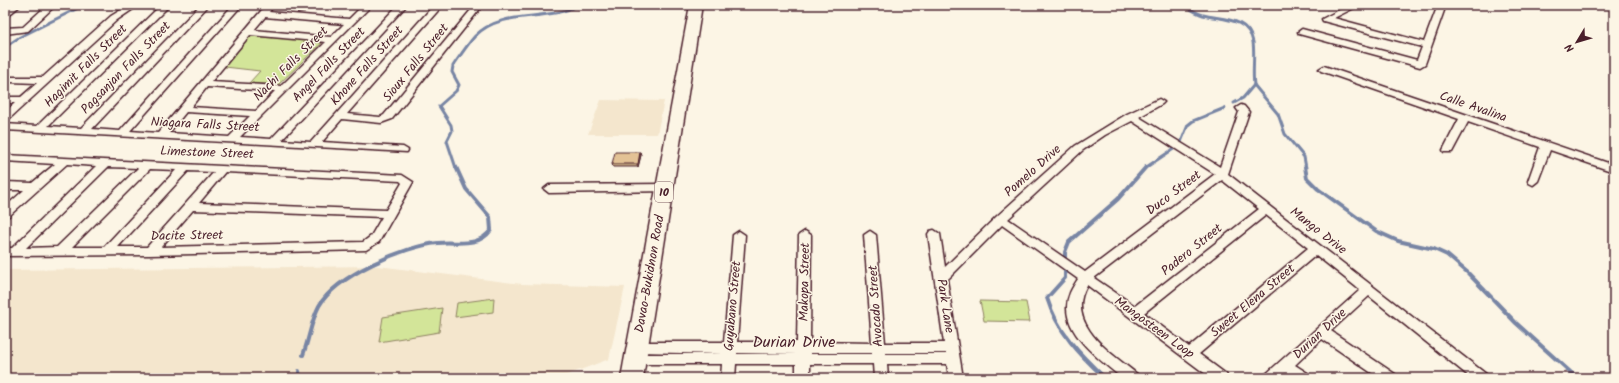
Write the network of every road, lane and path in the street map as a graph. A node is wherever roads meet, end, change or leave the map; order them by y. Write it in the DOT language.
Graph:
graph roads {
  1 [pos="17,5"];
  2 [pos="52,5"];
  3 [pos="135,5"];
  4 [pos="166,5"];
  5 [pos="205,5"];
  6 [pos="238,5"];
  7 [pos="270,5"];
  8 [pos="368,5"];
  9 [pos="404,5"];
  10 [pos="439,5"];
  11 [pos="479,5"];
  12 [pos="696,5"];
  13 [pos="1356,5"];
  14 [pos="1442,5"];
  15 [pos="262,14"];
  16 [pos="5,15"];
  17 [pos="351,22"];
  18 [pos="5,31"];
  19 [pos="247,32"];
  20 [pos="1302,32"];
  21 [pos="333,40"];
  22 [pos="1427,46"];
  23 [pos="1324,69"];
  24 [pos="10,79"];
  25 [pos="46,80"];
  26 [pos="204,84"];
  27 [pos="283,89"];
  28 [pos="5,100"];
  29 [pos="24,100"];
  30 [pos="1159,102"];
  31 [pos="1241,108"];
  32 [pos="183,109"];
  33 [pos="259,114"];
  34 [pos="340,116"];
  35 [pos="1131,116"];
  36 [pos="5,117"];
  37 [pos="1465,118"];
  38 [pos="5,127"];
  39 [pos="40,129"];
  40 [pos="83,132"];
  41 [pos="122,134"];
  42 [pos="161,136"];
  43 [pos="232,140"];
  44 [pos="272,143"];
  45 [pos="314,145"];
  46 [pos="1546,146"];
  47 [pos="403,150"];
  48 [pos="1448,150"];
  49 [pos="5,158"];
  50 [pos="65,161"];
  51 [pos="106,162"];
  52 [pos="147,165"];
  53 [pos="186,166"];
  54 [pos="223,168"];
  55 [pos="1614,169"];
  56 [pos="1223,174"];
  57 [pos="1533,181"];
  58 [pos="5,186"];
  59 [pos="34,187"];
  60 [pos="665,188"];
  61 [pos="549,189"];
  62 [pos="190,206"];
  63 [pos="1266,209"];
  64 [pos="5,213"];
  65 [pos="390,214"];
  66 [pos="1001,219"];
  67 [pos="934,234"];
  68 [pos="739,235"];
  69 [pos="805,235"];
  70 [pos="870,235"];
  71 [pos="1316,248"];
  72 [pos="11,251"];
  73 [pos="107,251"];
  74 [pos="150,251"];
  75 [pos="60,252"];
  76 [pos="1085,278"];
  77 [pos="941,279"];
  78 [pos="1369,289"];
  79 [pos="1135,314"];
  80 [pos="1322,332"];
  81 [pos="636,353"];
  82 [pos="730,353"];
  83 [pos="804,353"];
  84 [pos="879,353"];
  85 [pos="952,353"];
  86 [pos="1190,354"];
  87 [pos="1286,366"];
  88 [pos="632,378"];
  89 [pos="728,378"];
  90 [pos="803,378"];
  91 [pos="881,378"];
  92 [pos="956,378"];
  93 [pos="1132,378"];
  94 [pos="1221,378"];
  95 [pos="1271,378"];
  96 [pos="1304,378"];
  97 [pos="1390,378"];
  98 [pos="1481,378"];
  1 -- 16 [label="street"];
  2 -- 18 [label="street"];
  3 -- 25 [label="street"];
  4 -- 39 [label="street, Hagimit Falls Street"];
  5 -- 40 [label="street, Pagsanjan Falls Street"];
  6 -- 41 [label="street"];
  7 -- 15 [label="street"];
  8 -- 17 [label="street, Nachi Falls Street"];
  9 -- 44 [label="street, Angel Falls Street"];
  10 -- 34 [label="street, Khone Falls Street"];
  11 -- 34 [label="street, Sioux Falls Street"];
  12 -- 60 [label="highway, Davao-Bukidnon Road / 10"];
  13 -- 22 [label="street"];
  14 -- 22 [label="street"];
  15 -- 17 [label="street"];
  15 -- 19 [label="street"];
  17 -- 21 [label="street, Nachi Falls Street"];
  19 -- 21 [label="street"];
  19 -- 26 [label="street"];
  20 -- 22 [label="street"];
  21 -- 27 [label="street, Nachi Falls Street"];
  23 -- 37 [label="street, Calle Avalina"];
  24 -- 25 [label="street"];
  25 -- 29 [label="street"];
  26 -- 27 [label="street"];
  26 -- 32 [label="street"];
  27 -- 33 [label="street, Nachi Falls Street"];
  28 -- 29 [label="street"];
  29 -- 36 [label="street"];
  30 -- 35 [label="street, Pomelo Drive"];
  31 -- 56 [label="street, Duco Street"];
  32 -- 33 [label="street"];
  32 -- 42 [label="street"];
  33 -- 43 [label="street, Nachi Falls Street"];
  34 -- 45 [label="street, Khone Falls Street"];
  35 -- 56 [label="street, Mango Drive"];
  35 -- 66 [label="street, Pomelo Drive"];
  37 -- 46 [label="street, Calle Avalina"];
  37 -- 48 [label="street"];
  38 -- 39 [label="street, Niagara Falls Street"];
  39 -- 40 [label="street, Niagara Falls Street"];
  40 -- 41 [label="street, Niagara Falls Street"];
  41 -- 42 [label="street, Niagara Falls Street"];
  42 -- 43 [label="street, Niagara Falls Street"];
  43 -- 44 [label="street, Niagara Falls Street"];
  44 -- 45 [label="street, Niagara Falls Street"];
  45 -- 47 [label="street, Niagara Falls Street"];
  46 -- 55 [label="street, Calle Avalina"];
  46 -- 57 [label="street"];
  49 -- 50 [label="street, Limestone Street"];
  50 -- 51 [label="street, Limestone Street"];
  50 -- 59 [label="street"];
  51 -- 52 [label="street, Limestone Street"];
  51 -- 72 [label="street"];
  52 -- 53 [label="street, Limestone Street"];
  52 -- 75 [label="street"];
  53 -- 54 [label="street, Limestone Street"];
  53 -- 73 [label="street"];
  54 -- 62 [label="street"];
  54 -- 65 [label="street, Limestone Street"];
  56 -- 63 [label="street, Mango Drive"];
  56 -- 76 [label="street, Duco Street"];
  58 -- 59 [label="street"];
  59 -- 64 [label="street"];
  60 -- 61 [label="street"];
  60 -- 81 [label="highway, Davao-Bukidnon Road / 10"];
  62 -- 65 [label="street"];
  62 -- 74 [label="street"];
  63 -- 71 [label="street, Mango Drive"];
  63 -- 79 [label="street, Padero Street"];
  65 -- 74 [label="street, Dacite Street"];
  66 -- 76 [label="street, Mangosteen Loop"];
  66 -- 77 [label="street, Pomelo Drive"];
  67 -- 77 [label="street, Park Lane"];
  68 -- 82 [label="street, Guyabano Street"];
  69 -- 83 [label="street, Makopa Street"];
  70 -- 84 [label="street, Avocado Street"];
  71 -- 78 [label="street, Mango Drive"];
  71 -- 86 [label="street, Sweet Elena Street"];
  72 -- 75 [label="street, Dacite Street"];
  73 -- 74 [label="street, Dacite Street"];
  73 -- 75 [label="street, Dacite Street"];
  76 -- 79 [label="street, Mangosteen Loop"];
  76 -- 93 [label="street"];
  77 -- 85 [label="street, Park Lane"];
  78 -- 80 [label="street, Durian Drive"];
  78 -- 98 [label="street, Mango Drive"];
  79 -- 86 [label="street, Mangosteen Loop"];
  80 -- 87 [label="street, Durian Drive"];
  80 -- 97 [label="street"];
  81 -- 82 [label="street, Durian Drive"];
  81 -- 88 [label="highway, Davao-Bukidnon Road / 10"];
  82 -- 83 [label="street, Durian Drive"];
  82 -- 89 [label="street, Guyabano Street"];
  83 -- 84 [label="street, Durian Drive"];
  83 -- 90 [label="street, Makopa Street"];
  84 -- 85 [label="street, Durian Drive"];
  84 -- 91 [label="street, Avocado Street"];
  85 -- 92 [label="street, Park Lane"];
  86 -- 94 [label="street, Mangosteen Loop"];
  87 -- 95 [label="street, Durian Drive"];
  87 -- 96 [label="street"];
}
